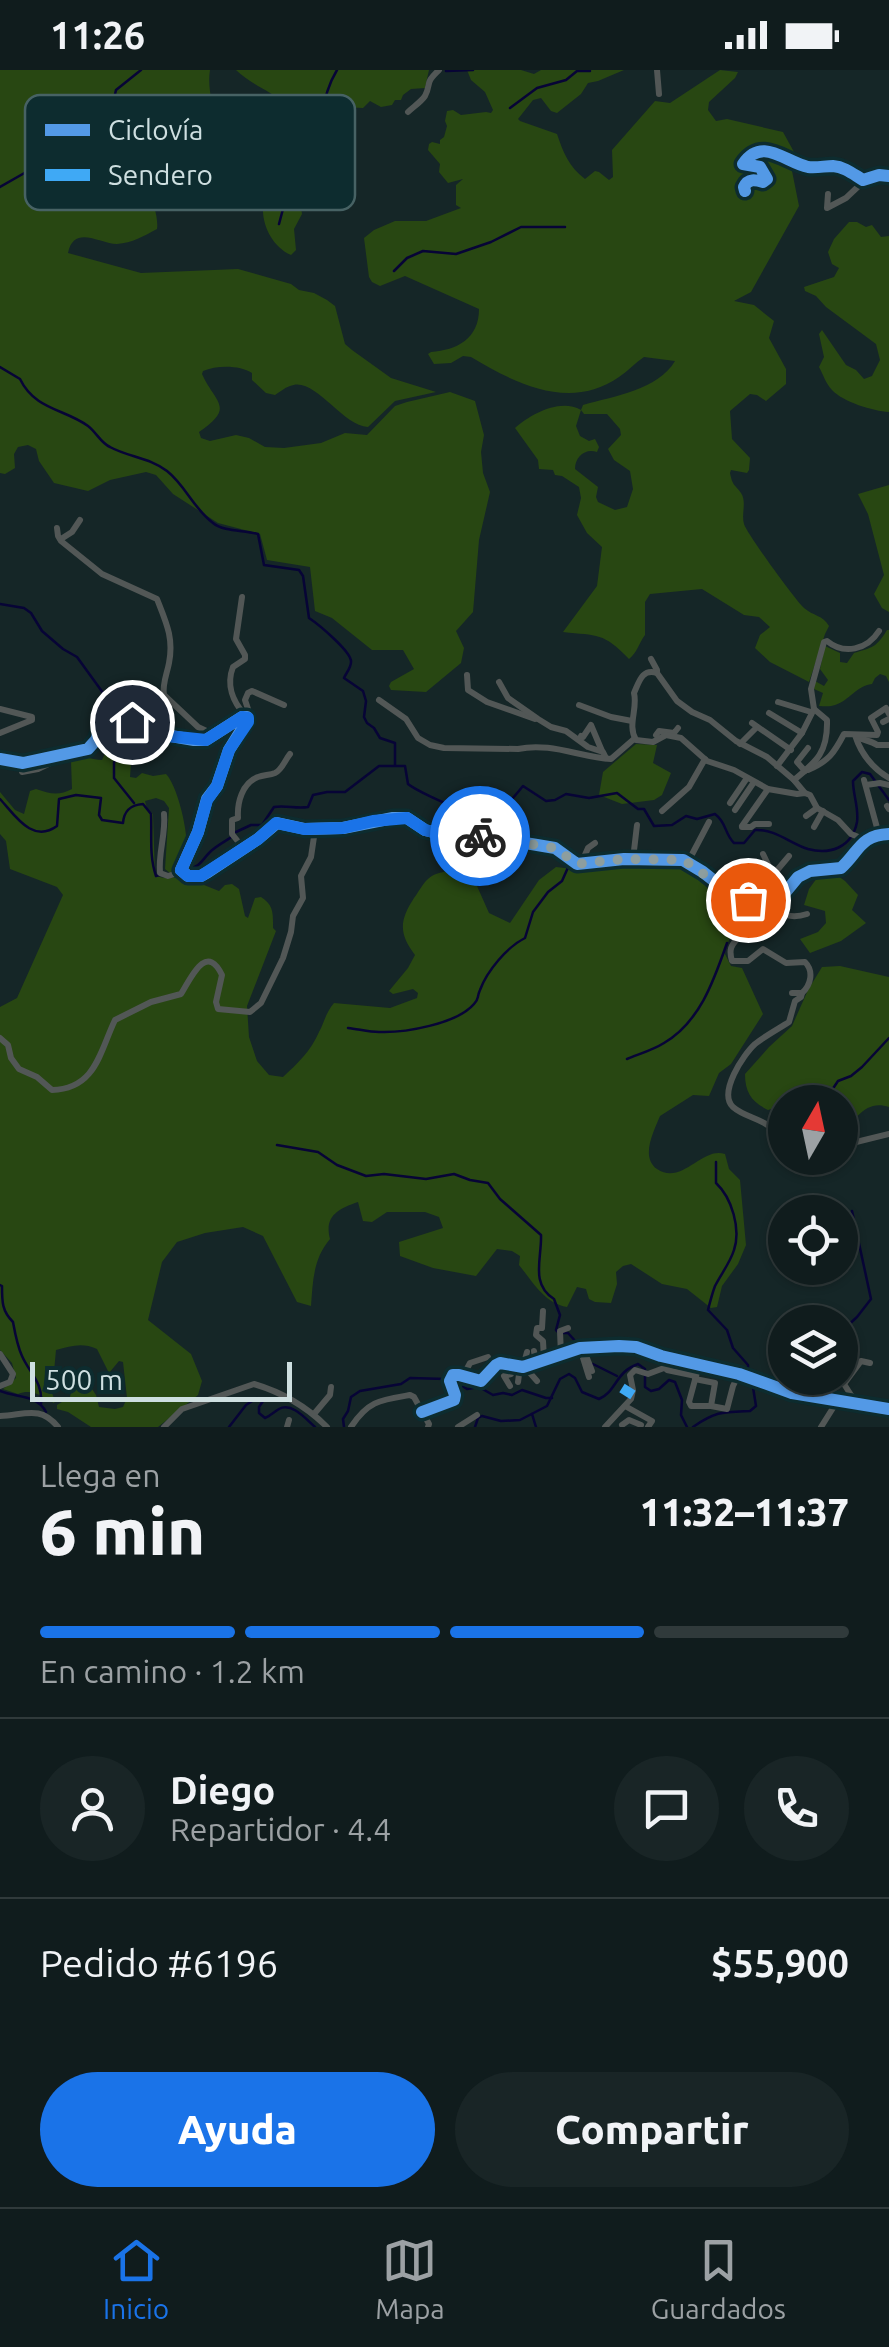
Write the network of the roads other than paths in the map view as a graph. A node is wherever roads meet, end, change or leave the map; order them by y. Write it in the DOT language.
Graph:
graph roads {
  1 [pos="439,70"];
  2 [pos="657,70"];
  3 [pos="659,94"];
  4 [pos="408,112"];
  5 [pos="889,176"];
  6 [pos="864,180"];
  7 [pos="745,191"];
  8 [pos="828,194"];
  9 [pos="80,520"];
  10 [pos="57,528"];
  11 [pos="61,540"];
  12 [pos="242,597"];
  13 [pos="879,631"];
  14 [pos="651,659"];
  15 [pos="656,673"];
  16 [pos="466,675"];
  17 [pos="499,682"];
  18 [pos="380,700"];
  19 [pos="778,702"];
  20 [pos="284,705"];
  21 [pos="579,705"];
  22 [pos="0,709"];
  23 [pos="813,710"];
  24 [pos="770,713"];
  25 [pos="248,715"];
  26 [pos="887,716"];
  27 [pos="538,720"];
  28 [pos="632,721"];
  29 [pos="678,728"];
  30 [pos="856,731"];
  31 [pos="0,733"];
  32 [pos="802,733"];
  33 [pos="215,736"];
  34 [pos="581,736"];
  35 [pos="656,736"];
  36 [pos="877,736"];
  37 [pos="634,739"];
  38 [pos="740,744"];
  39 [pos="889,745"];
  40 [pos="808,748"];
  41 [pos="791,750"];
  42 [pos="290,754"];
  43 [pos="605,756"];
  44 [pos="0,759"];
  45 [pos="705,759"];
  46 [pos="777,766"];
  47 [pos="806,770"];
  48 [pos="751,780"];
  49 [pos="794,780"];
  50 [pos="889,782"];
  51 [pos="768,789"];
  52 [pos="805,792"];
  53 [pos="732,806"];
  54 [pos="820,809"];
  55 [pos="662,811"];
  56 [pos="164,814"];
  57 [pos="806,816"];
  58 [pos="709,822"];
  59 [pos="637,824"];
  60 [pos="769,824"];
  61 [pos="814,827"];
  62 [pos="315,829"];
  63 [pos="879,834"];
  64 [pos="889,834"];
  65 [pos="540,837"];
  66 [pos="866,840"];
  67 [pos="596,843"];
  68 [pos="252,844"];
  69 [pos="546,846"];
  70 [pos="763,854"];
  71 [pos="789,856"];
  72 [pos="633,859"];
  73 [pos="688,862"];
  74 [pos="581,864"];
  75 [pos="181,870"];
  76 [pos="773,875"];
  77 [pos="762,881"];
  78 [pos="778,886"];
  79 [pos="784,894"];
  80 [pos="752,900"];
  81 [pos="807,914"];
  82 [pos="802,993"];
  83 [pos="792,994"];
  84 [pos="0,1038"];
  85 [pos="768,1125"];
  86 [pos="889,1134"];
  87 [pos="858,1142"];
  88 [pos="543,1311"];
  89 [pos="568,1328"];
  90 [pos="582,1348"];
  91 [pos="0,1354"];
  92 [pos="560,1355"];
  93 [pos="488,1356"];
  94 [pos="863,1359"];
  95 [pos="683,1361"];
  96 [pos="858,1364"];
  97 [pos="527,1365"];
  98 [pos="699,1365"];
  99 [pos="665,1368"];
  100 [pos="590,1374"];
  101 [pos="739,1374"];
  102 [pos="463,1376"];
  103 [pos="695,1378"];
  104 [pos="537,1381"];
  105 [pos="0,1386"];
  106 [pos="331,1388"];
  107 [pos="851,1395"];
  108 [pos="838,1400"];
  109 [pos="861,1404"];
  110 [pos="625,1406"];
  111 [pos="712,1406"];
  112 [pos="889,1409"];
  113 [pos="422,1412"];
  114 [pos="178,1414"];
  115 [pos="314,1414"];
  116 [pos="478,1415"];
  117 [pos="0,1416"];
  118 [pos="619,1424"];
  119 [pos="645,1426"];
  120 [pos="58,1427"];
  121 [pos="164,1427"];
  122 [pos="179,1427"];
  123 [pos="328,1427"];
  124 [pos="351,1427"];
  125 [pos="428,1427"];
  126 [pos="458,1427"];
  127 [pos="605,1427"];
  128 [pos="821,1427"];
  1 -- 4 [label="street"];
  2 -- 3 [label="street"];
  5 -- 6 [label="street"];
  6 -- 7 [label="street"];
  6 -- 8 [label="street"];
  9 -- 11 [label="street"];
  10 -- 11 [label="street"];
  11 -- 33 [label="street"];
  12 -- 25 [label="street"];
  13 -- 23 [label="street"];
  14 -- 15 [label="street"];
  15 -- 28 [label="street"];
  15 -- 38 [label="street"];
  16 -- 27 [label="street"];
  17 -- 27 [label="street"];
  18 -- 43 [label="street"];
  19 -- 23 [label="street"];
  20 -- 25 [label="street"];
  21 -- 28 [label="street"];
  22 -- 31 [label="street"];
  23 -- 32 [label="street"];
  23 -- 47 [label="street"];
  24 -- 32 [label="street"];
  25 -- 33 [label="street"];
  25 -- 75 [label="street"];
  26 -- 36 [label="street"];
  26 -- 36 [label="street"];
  27 -- 43 [label="street"];
  28 -- 37 [label="street"];
  29 -- 35 [label="street"];
  30 -- 36 [label="street"];
  30 -- 39 [label="street"];
  30 -- 47 [label="street"];
  30 -- 50 [label="street"];
  32 -- 41 [label="street"];
  33 -- 44 [label="street"];
  34 -- 43 [label="street"];
  37 -- 43 [label="street"];
  37 -- 45 [label="street"];
  38 -- 41 [label="street"];
  38 -- 46 [label="street"];
  40 -- 47 [label="street"];
  41 -- 46 [label="street"];
  42 -- 68 [label="street"];
  45 -- 48 [label="street"];
  45 -- 55 [label="street"];
  46 -- 49 [label="street"];
  47 -- 49 [label="street"];
  48 -- 51 [label="street"];
  48 -- 53 [label="street"];
  49 -- 52 [label="street"];
  50 -- 63 [label="street"];
  51 -- 52 [label="street"];
  51 -- 60 [label="street"];
  52 -- 54 [label="street"];
  54 -- 57 [label="street"];
  54 -- 61 [label="street"];
  54 -- 66 [label="street"];
  56 -- 75 [label="street"];
  58 -- 73 [label="street"];
  59 -- 72 [label="street"];
  62 -- 68 [label="street"];
  62 -- 69 [label="street"];
  62 -- 84 [label="street"];
  63 -- 64 [label="street"];
  63 -- 66 [label="street"];
  65 -- 69 [label="street"];
  66 -- 79 [label="street"];
  67 -- 74 [label="street"];
  68 -- 75 [label="street"];
  69 -- 74 [label="street"];
  70 -- 76 [label="street"];
  71 -- 76 [label="street"];
  72 -- 73 [label="street"];
  72 -- 74 [label="street"];
  73 -- 80 [label="street"];
  76 -- 78 [label="street"];
  77 -- 78 [label="street"];
  78 -- 79 [label="street"];
  79 -- 80 [label="street"];
  80 -- 81 [label="street"];
  80 -- 82 [label="street"];
  82 -- 83 [label="street"];
  82 -- 85 [label="street"];
  86 -- 87 [label="street"];
  88 -- 97 [label="street"];
  89 -- 92 [label="street"];
  90 -- 92 [label="street"];
  90 -- 95 [label="street"];
  90 -- 100 [label="street"];
  91 -- 105 [label="street"];
  92 -- 97 [label="street"];
  93 -- 102 [label="street"];
  94 -- 96 [label="street"];
  95 -- 98 [label="street"];
  95 -- 99 [label="street"];
  97 -- 97 [label="street"];
  97 -- 97 [label="street"];
  97 -- 102 [label="street"];
  97 -- 104 [label="street"];
  98 -- 101 [label="street"];
  98 -- 103 [label="street"];
  99 -- 103 [label="street"];
  99 -- 110 [label="street"];
  101 -- 108 [label="street"];
  101 -- 111 [label="street"];
  102 -- 113 [label="street"];
  103 -- 111 [label="street"];
  103 -- 111 [label="street"];
  106 -- 115 [label="street"];
  107 -- 109 [label="street"];
  108 -- 109 [label="street"];
  108 -- 128 [label="street"];
  109 -- 112 [label="street"];
  110 -- 118 [label="street"];
  110 -- 119 [label="street"];
  113 -- 124 [label="street"];
  113 -- 125 [label="street"];
  114 -- 115 [label="street"];
  114 -- 121 [label="street"];
  114 -- 122 [label="street"];
  115 -- 123 [label="street"];
  116 -- 126 [label="street"];
  117 -- 120 [label="street"];
  118 -- 119 [label="street"];
  118 -- 127 [label="street"];
}
